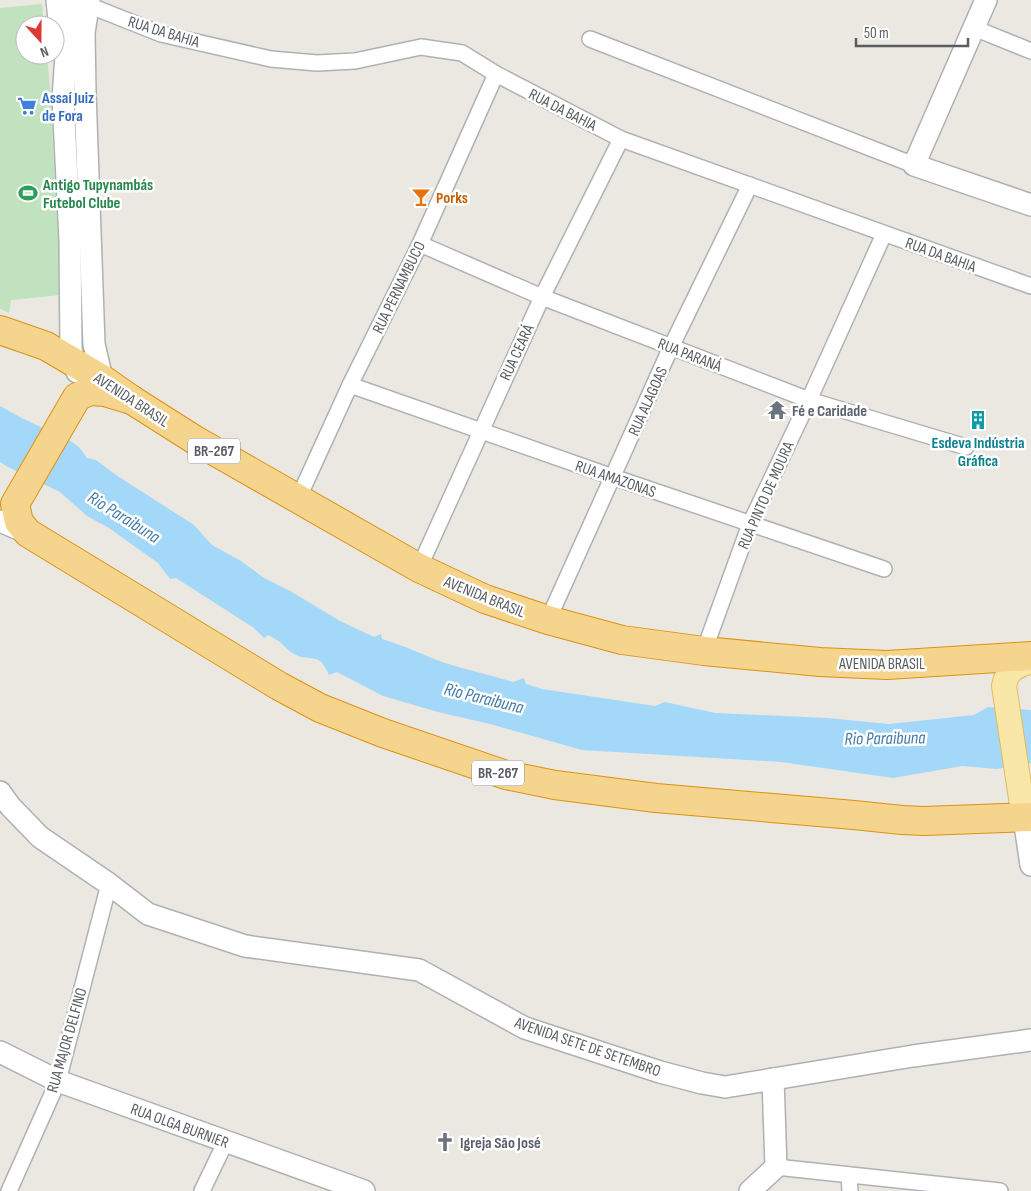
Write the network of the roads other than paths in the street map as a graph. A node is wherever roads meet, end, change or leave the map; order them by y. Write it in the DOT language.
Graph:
graph roads {
  1 [pos="54,0"];
  2 [pos="986,0"];
  3 [pos="82,2"];
  4 [pos="974,28"];
  5 [pos="590,39"];
  6 [pos="1031,51"];
  7 [pos="496,74"];
  8 [pos="63,98"];
  9 [pos="621,138"];
  10 [pos="914,165"];
  11 [pos="750,185"];
  12 [pos="1031,205"];
  13 [pos="884,234"];
  14 [pos="81,240"];
  15 [pos="420,244"];
  16 [pos="1031,286"];
  17 [pos="542,298"];
  18 [pos="0,330"];
  19 [pos="46,346"];
  20 [pos="671,347"];
  21 [pos="75,363"];
  22 [pos="102,379"];
  23 [pos="350,385"];
  24 [pos="132,400"];
  25 [pos="809,400"];
  26 [pos="73,404"];
  27 [pos="480,430"];
  28 [pos="966,447"];
  29 [pos="613,477"];
  30 [pos="298,499"];
  31 [pos="9,508"];
  32 [pos="750,524"];
  33 [pos="418,568"];
  34 [pos="884,569"];
  35 [pos="548,620"];
  36 [pos="704,650"];
  37 [pos="1031,656"];
  38 [pos="1031,661"];
  39 [pos="0,792"];
  40 [pos="1025,810"];
  41 [pos="1031,865"];
  42 [pos="109,884"];
  43 [pos="1031,1040"];
  44 [pos="0,1052"];
  45 [pos="773,1079"];
  46 [pos="58,1081"];
  47 [pos="226,1141"];
  48 [pos="776,1166"];
  49 [pos="849,1175"];
  50 [pos="9,1191"];
  51 [pos="202,1191"];
  52 [pos="364,1191"];
  53 [pos="750,1191"];
  54 [pos="850,1191"];
  55 [pos="1000,1191"];
  1 -- 8 [label="street"];
  2 -- 4 [label="street"];
  3 -- 7 [label="street, RUA DA BAHIA"];
  3 -- 8 [label="street"];
  3 -- 14 [label="street"];
  4 -- 6 [label="street"];
  4 -- 10 [label="street"];
  5 -- 10 [label="street"];
  7 -- 9 [label="street, RUA DA BAHIA"];
  7 -- 15 [label="street, RUA PERNAMBUCO"];
  8 -- 14 [label="street"];
  9 -- 11 [label="street, RUA DA BAHIA"];
  9 -- 17 [label="street, RUA CEARÁ"];
  10 -- 12 [label="street"];
  11 -- 13 [label="street, RUA DA BAHIA"];
  11 -- 20 [label="street, RUA ALAGOAS"];
  13 -- 16 [label="street, RUA DA BAHIA"];
  13 -- 25 [label="street, RUA PINTO DE MOURA"];
  14 -- 21 [label="street"];
  14 -- 22 [label="street"];
  15 -- 17 [label="street, RUA PARANÁ"];
  15 -- 23 [label="street, RUA PERNAMBUCO"];
  17 -- 20 [label="street, RUA PARANÁ"];
  17 -- 27 [label="street, RUA CEARÁ"];
  18 -- 19 [label="highway, AVENIDA BRASIL / BR-267"];
  19 -- 21 [label="highway, AVENIDA BRASIL / BR-267"];
  19 -- 26 [label="highway"];
  20 -- 25 [label="street, RUA PARANÁ"];
  20 -- 29 [label="street, RUA ALAGOAS"];
  21 -- 22 [label="highway, AVENIDA BRASIL / BR-267"];
  21 -- 26 [label="street"];
  22 -- 24 [label="highway, AVENIDA BRASIL / BR-267"];
  23 -- 27 [label="street, RUA AMAZONAS"];
  23 -- 30 [label="street, RUA PERNAMBUCO"];
  24 -- 26 [label="highway"];
  24 -- 30 [label="highway, AVENIDA BRASIL / BR-267"];
  25 -- 28 [label="street, RUA PARANÁ"];
  25 -- 32 [label="street, RUA PINTO DE MOURA"];
  26 -- 31 [label="highway, BR-267"];
  27 -- 29 [label="street, RUA AMAZONAS"];
  27 -- 33 [label="street, RUA CEARÁ"];
  29 -- 32 [label="street, RUA AMAZONAS"];
  29 -- 35 [label="street, RUA ALAGOAS"];
  30 -- 33 [label="highway, AVENIDA BRASIL / BR-267"];
  31 -- 40 [label="highway, BR-267"];
  32 -- 34 [label="street, RUA AMAZONAS"];
  32 -- 36 [label="street, RUA PINTO DE MOURA"];
  33 -- 35 [label="highway, AVENIDA BRASIL / BR-267"];
  35 -- 36 [label="highway, AVENIDA BRASIL / BR-267"];
  36 -- 37 [label="highway, AVENIDA BRASIL / BR-267"];
  38 -- 40 [label="main road"];
  39 -- 42 [label="street, AVENIDA SETE DE SETEMBRO"];
  40 -- 41 [label="street"];
  42 -- 45 [label="street, AVENIDA SETE DE SETEMBRO"];
  42 -- 46 [label="street, RUA MAJOR DELFINO"];
  43 -- 45 [label="street, AVENIDA SETE DE SETEMBRO"];
  44 -- 46 [label="street, RUA OLGA BURNIER"];
  45 -- 48 [label="street"];
  46 -- 47 [label="street, RUA OLGA BURNIER"];
  46 -- 50 [label="street, RUA MAJOR DELFINO"];
  47 -- 51 [label="street"];
  47 -- 52 [label="street, RUA OLGA BURNIER"];
  48 -- 49 [label="street"];
  48 -- 53 [label="street"];
  49 -- 54 [label="street"];
  49 -- 55 [label="street"];
}
